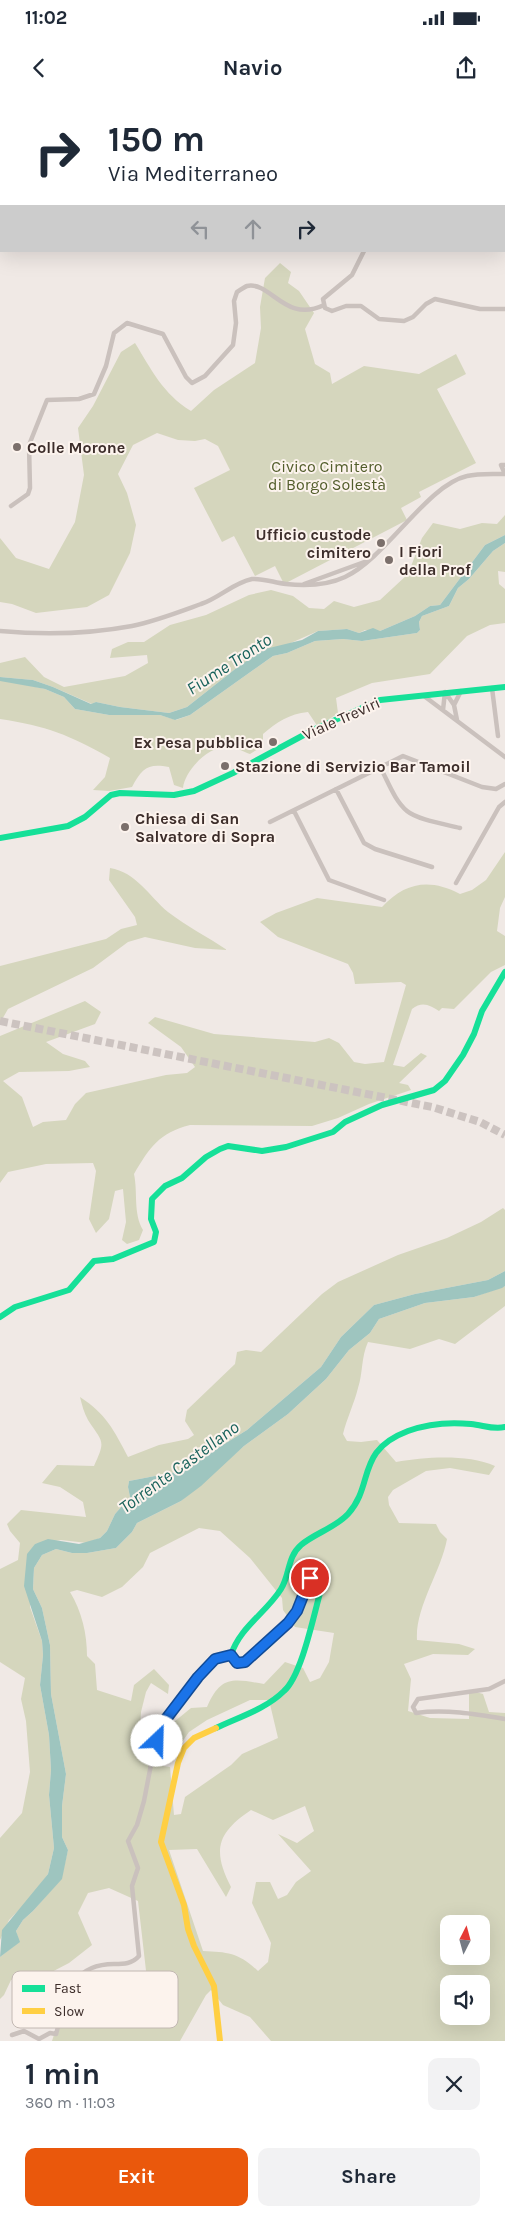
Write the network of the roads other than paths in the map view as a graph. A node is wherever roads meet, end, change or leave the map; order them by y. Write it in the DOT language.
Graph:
graph roads {
  1 [pos="364,252"];
  2 [pos="324,305"];
  3 [pos="505,310"];
  4 [pos="505,465"];
  5 [pos="505,474"];
  6 [pos="11,506"];
  7 [pos="370,560"];
  8 [pos="322,577"];
  9 [pos="325,583"];
  10 [pos="302,584"];
  11 [pos="0,631"];
  12 [pos="500,686"];
  13 [pos="461,691"];
  14 [pos="445,692"];
  15 [pos="421,694"];
  16 [pos="454,705"];
  17 [pos="443,710"];
  18 [pos="457,721"];
  19 [pos="498,736"];
  20 [pos="505,756"];
  21 [pos="380,767"];
  22 [pos="505,784"];
  23 [pos="336,789"];
  24 [pos="505,802"];
  25 [pos="294,811"];
  26 [pos="270,822"];
  27 [pos="460,828"];
  28 [pos="0,838"];
  29 [pos="432,866"];
  30 [pos="456,883"];
  31 [pos="384,900"];
  32 [pos="505,972"];
  33 [pos="0,1317"];
  34 [pos="505,1427"];
  35 [pos="231,1655"];
  36 [pos="505,1681"];
  37 [pos="505,1718"];
  38 [pos="88,1971"];
  39 [pos="58,2028"];
  40 [pos="12,2035"];
  41 [pos="220,2041"];
  1 -- 2 [label="street"];
  2 -- 3 [label="street"];
  2 -- 6 [label="street"];
  4 -- 5 [label="street"];
  5 -- 7 [label="street"];
  7 -- 8 [label="street"];
  7 -- 9 [label="street"];
  8 -- 9 [label="street"];
  8 -- 10 [label="street"];
  9 -- 10 [label="street"];
  10 -- 11 [label="street"];
  12 -- 13 [label="street, Viale Treviri"];
  12 -- 19 [label="street"];
  13 -- 14 [label="street, Viale Treviri"];
  13 -- 16 [label="street"];
  14 -- 15 [label="street, Viale Treviri"];
  14 -- 16 [label="street"];
  14 -- 17 [label="street"];
  15 -- 17 [label="street"];
  15 -- 28 [label="street, Viale Treviri"];
  16 -- 18 [label="street"];
  17 -- 18 [label="street"];
  18 -- 20 [label="street"];
  21 -- 22 [label="street"];
  21 -- 23 [label="street"];
  21 -- 27 [label="street"];
  23 -- 25 [label="street"];
  23 -- 29 [label="street"];
  24 -- 30 [label="street"];
  25 -- 26 [label="street"];
  25 -- 31 [label="street"];
  32 -- 33 [label="street"];
  34 -- 35 [label="street"];
  35 -- 38 [label="street"];
  35 -- 41 [label="street"];
  36 -- 37 [label="street"];
  39 -- 40 [label="street"];
}
